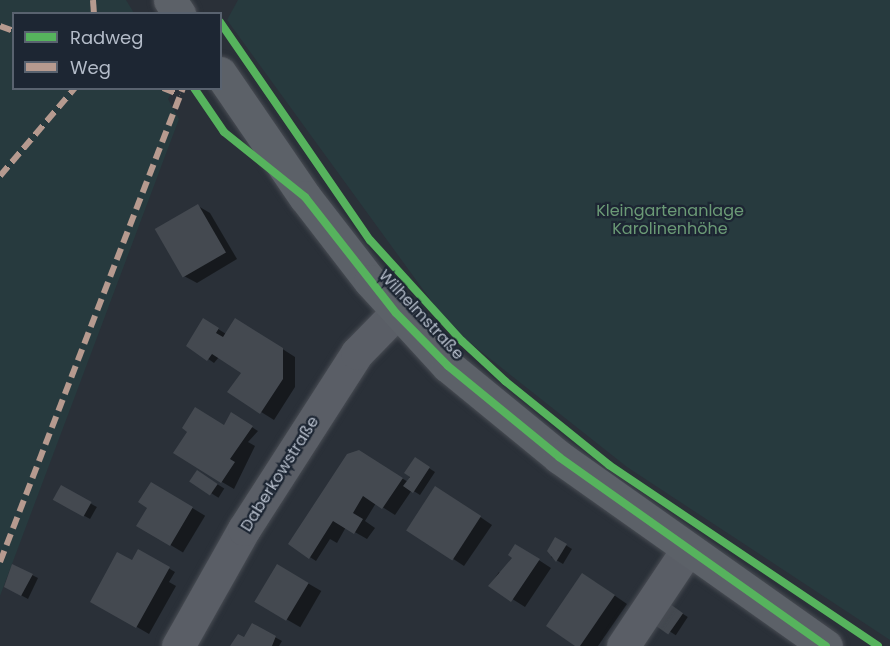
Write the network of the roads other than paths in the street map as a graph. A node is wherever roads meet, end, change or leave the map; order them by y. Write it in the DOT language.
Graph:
graph roads {
  1 [pos="222,76"];
  2 [pos="396,313"];
  3 [pos="687,550"];
  4 [pos="178,646"];
  5 [pos="623,646"];
  6 [pos="826,646"];
  1 -- 2 [label="main road, Wilhelmstraße"];
  2 -- 3 [label="main road, Wilhelmstraße"];
  2 -- 4 [label="street, Daberkowstraße"];
  3 -- 5 [label="street"];
  3 -- 6 [label="main road, Wilhelmstraße"];
}
